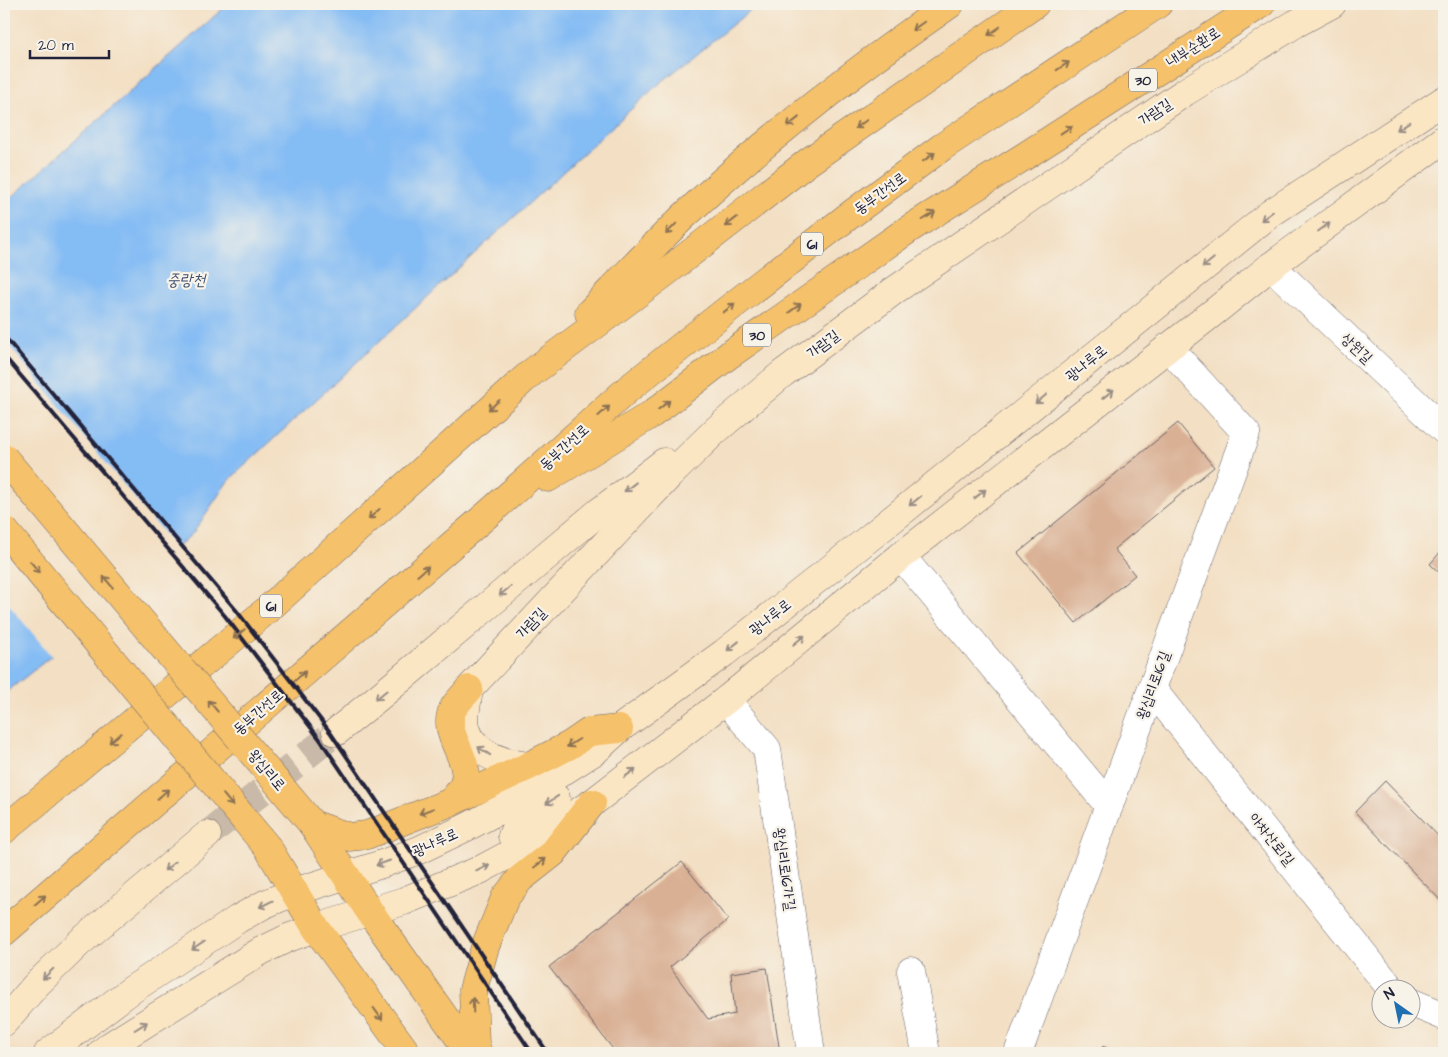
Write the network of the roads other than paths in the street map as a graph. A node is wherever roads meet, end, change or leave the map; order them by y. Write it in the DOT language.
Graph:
graph roads {
  1 [pos="950,4"];
  2 [pos="1035,4"];
  3 [pos="1158,4"];
  4 [pos="1260,4"];
  5 [pos="1332,4"];
  6 [pos="1444,100"];
  7 [pos="1444,139"];
  8 [pos="1246,232"];
  9 [pos="1271,266"];
  10 [pos="1168,347"];
  11 [pos="531,372"];
  12 [pos="1444,430"];
  13 [pos="715,432"];
  14 [pos="4,458"];
  15 [pos="489,513"];
  16 [pos="4,530"];
  17 [pos="901,556"];
  18 [pos="469,689"];
  19 [pos="1152,689"];
  20 [pos="726,700"];
  21 [pos="619,729"];
  22 [pos="336,732"];
  23 [pos="595,751"];
  24 [pos="529,766"];
  25 [pos="451,802"];
  26 [pos="592,803"];
  27 [pos="1109,806"];
  28 [pos="312,824"];
  29 [pos="4,830"];
  30 [pos="207,835"];
  31 [pos="520,849"];
  32 [pos="346,875"];
  33 [pos="294,892"];
  34 [pos="370,912"];
  35 [pos="316,928"];
  36 [pos="4,932"];
  37 [pos="912,970"];
  38 [pos="1384,980"];
  39 [pos="1420,1006"];
  40 [pos="1444,1016"];
  41 [pos="4,1022"];
  42 [pos="1023,1051"];
  43 [pos="48,1053"];
  44 [pos="101,1053"];
  45 [pos="407,1053"];
  46 [pos="470,1053"];
  47 [pos="478,1053"];
  48 [pos="811,1053"];
  49 [pos="926,1053"];
  1 -- 11 [label="main road, one-way"];
  2 -- 11 [label="main road, 61, one-way"];
  15 -- 3 [label="main road, 동부간선로 / 61, one-way"];
  15 -- 4 [label="main road, 내부순환로 / 30, one-way"];
  5 -- 13 [label="main road, 가람길"];
  6 -- 8 [label="main road, 광나루로, one-way"];
  9 -- 7 [label="main road, one-way"];
  8 -- 9 [label="main road"];
  8 -- 21 [label="main road, 광나루로, one-way"];
  9 -- 10 [label="main road"];
  9 -- 12 [label="street, 상원길"];
  17 -- 10 [label="main road, one-way"];
  10 -- 19 [label="street, 왕십리로16길"];
  11 -- 29 [label="main road, 61, one-way"];
  13 -- 18 [label="main road, 가람길"];
  13 -- 22 [label="main road, one-way"];
  28 -- 14 [label="main road, 왕십리로, one-way, bridge"];
  36 -- 15 [label="main road, 동부간선로 / 61, one-way"];
  16 -- 33 [label="main road, one-way, bridge"];
  20 -- 17 [label="main road, one-way"];
  17 -- 27 [label="street"];
  24 -- 18 [label="main road, one-way"];
  18 -- 25 [label="main road"];
  19 -- 27 [label="street, 왕십리로16길"];
  19 -- 38 [label="street, 아차산로1길"];
  26 -- 20 [label="main road, one-way"];
  20 -- 48 [label="street, 왕십리로16가길"];
  21 -- 23 [label="main road, 광나루로"];
  21 -- 24 [label="main road, one-way"];
  23 -- 31 [label="main road, one-way"];
  23 -- 32 [label="main road, 광나루로, one-way"];
  24 -- 25 [label="main road"];
  25 -- 28 [label="main road, one-way"];
  26 -- 31 [label="main road"];
  47 -- 26 [label="main road, one-way"];
  27 -- 42 [label="street, 왕십리로16길"];
  28 -- 32 [label="main road, 왕십리로"];
  30 -- 41 [label="main road, one-way"];
  34 -- 31 [label="main road, one-way"];
  32 -- 33 [label="main road, 광나루로"];
  32 -- 34 [label="main road, 왕십리로"];
  33 -- 35 [label="main road"];
  33 -- 43 [label="main road, 광나루로, one-way"];
  34 -- 35 [label="main road"];
  34 -- 46 [label="main road, 왕십리로"];
  44 -- 35 [label="main road, one-way"];
  35 -- 45 [label="main road, one-way"];
  37 -- 49 [label="street"];
  39 -- 40 [label="street"];
}
